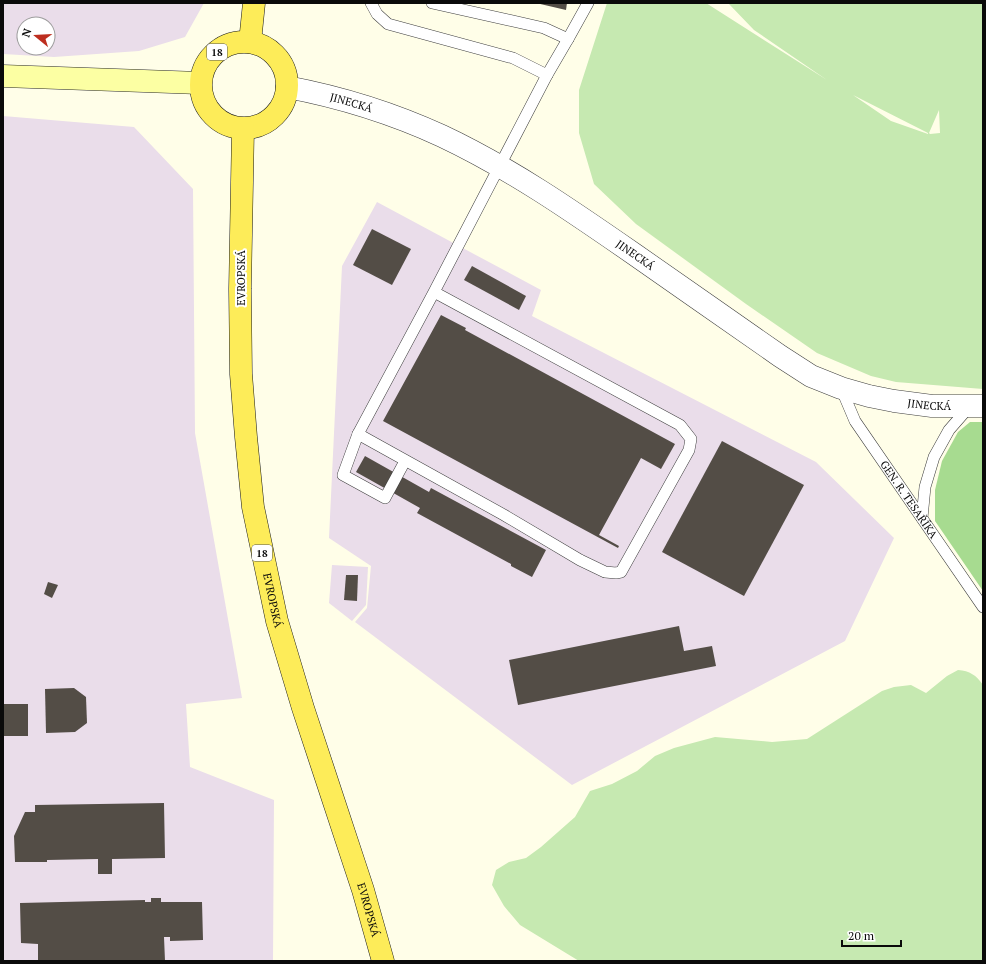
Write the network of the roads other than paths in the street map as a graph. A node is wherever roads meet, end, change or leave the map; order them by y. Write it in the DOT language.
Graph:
graph roads {
  1 [pos="254,3"];
  2 [pos="371,3"];
  3 [pos="432,3"];
  4 [pos="588,3"];
  5 [pos="568,39"];
  6 [pos="250,42"];
  7 [pos="547,75"];
  8 [pos="3,76"];
  9 [pos="200,83"];
  10 [pos="287,87"];
  11 [pos="243,129"];
  12 [pos="500,166"];
  13 [pos="434,292"];
  14 [pos="841,388"];
  15 [pos="976,406"];
  16 [pos="358,434"];
  17 [pos="405,461"];
  18 [pos="922,518"];
  19 [pos="983,607"];
  20 [pos="383,961"];
  1 -- 6 [label="main road"];
  2 -- 7 [label="lane"];
  3 -- 5 [label="lane"];
  4 -- 5 [label="lane"];
  5 -- 7 [label="lane"];
  6 -- 9 [label="main road, 18"];
  6 -- 10 [label="main road, 18"];
  7 -- 12 [label="lane"];
  8 -- 9 [label="main road"];
  9 -- 11 [label="main road, 18"];
  10 -- 11 [label="main road, 18"];
  10 -- 12 [label="street, JINECKÁ"];
  11 -- 20 [label="main road, EVROPSKÁ / 18"];
  12 -- 13 [label="lane"];
  12 -- 14 [label="street, JINECKÁ"];
  13 -- 16 [label="lane"];
  13 -- 17 [label="lane"];
  14 -- 15 [label="street, JINECKÁ"];
  14 -- 18 [label="lane, GEN. R. TESAŘÍKA"];
  15 -- 18 [label="lane"];
  16 -- 17 [label="lane"];
  16 -- 17 [label="lane"];
  18 -- 19 [label="lane, GEN. R. TESAŘÍKA"];
}
